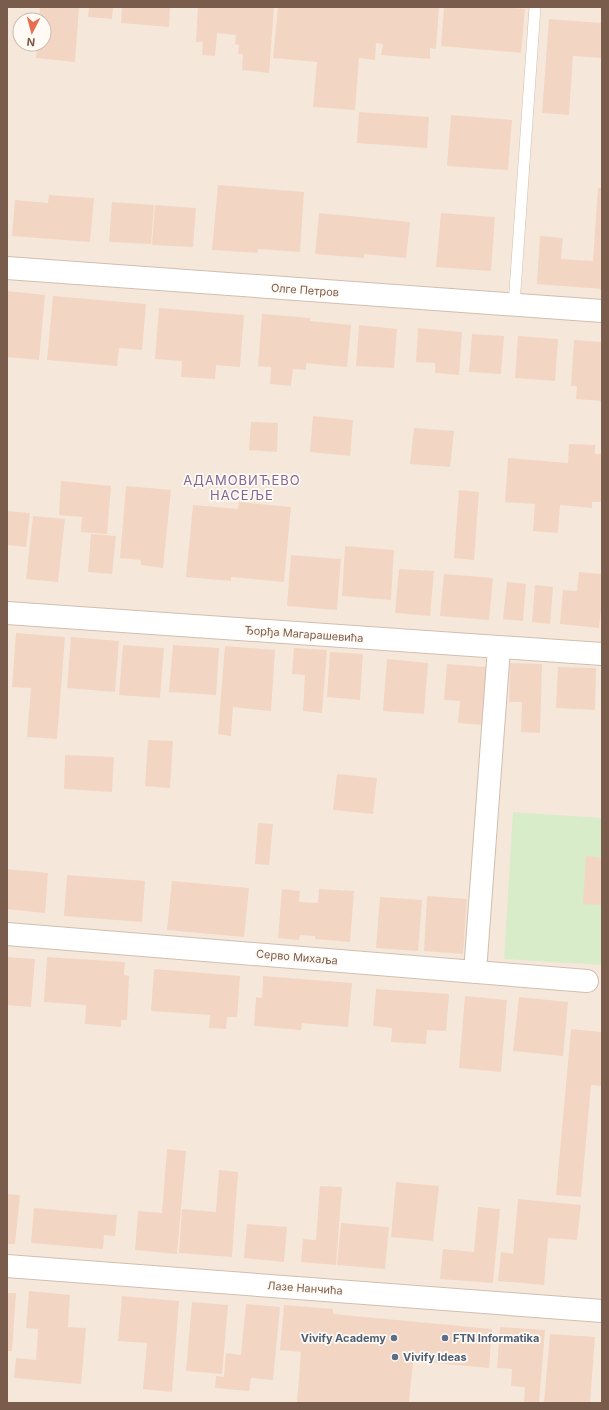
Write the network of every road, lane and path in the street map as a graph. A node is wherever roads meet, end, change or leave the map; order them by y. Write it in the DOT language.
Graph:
graph roads {
  1 [pos="535,7"];
  2 [pos="7,268"];
  3 [pos="514,305"];
  4 [pos="602,311"];
  5 [pos="7,613"];
  6 [pos="499,648"];
  7 [pos="602,654"];
  8 [pos="7,934"];
  9 [pos="475,972"];
  10 [pos="587,980"];
  11 [pos="7,1266"];
  12 [pos="602,1311"];
  1 -- 3 [label="lane"];
  2 -- 3 [label="street, Олге Петров"];
  3 -- 4 [label="street, Олге Петров"];
  5 -- 6 [label="street, Ђорђа Магарашевића"];
  6 -- 7 [label="street, Ђорђа Магарашевића"];
  6 -- 9 [label="street"];
  8 -- 9 [label="street, Серво Михаља"];
  9 -- 10 [label="street, Серво Михаља"];
  11 -- 12 [label="street, Лазе Нанчића"];
}
